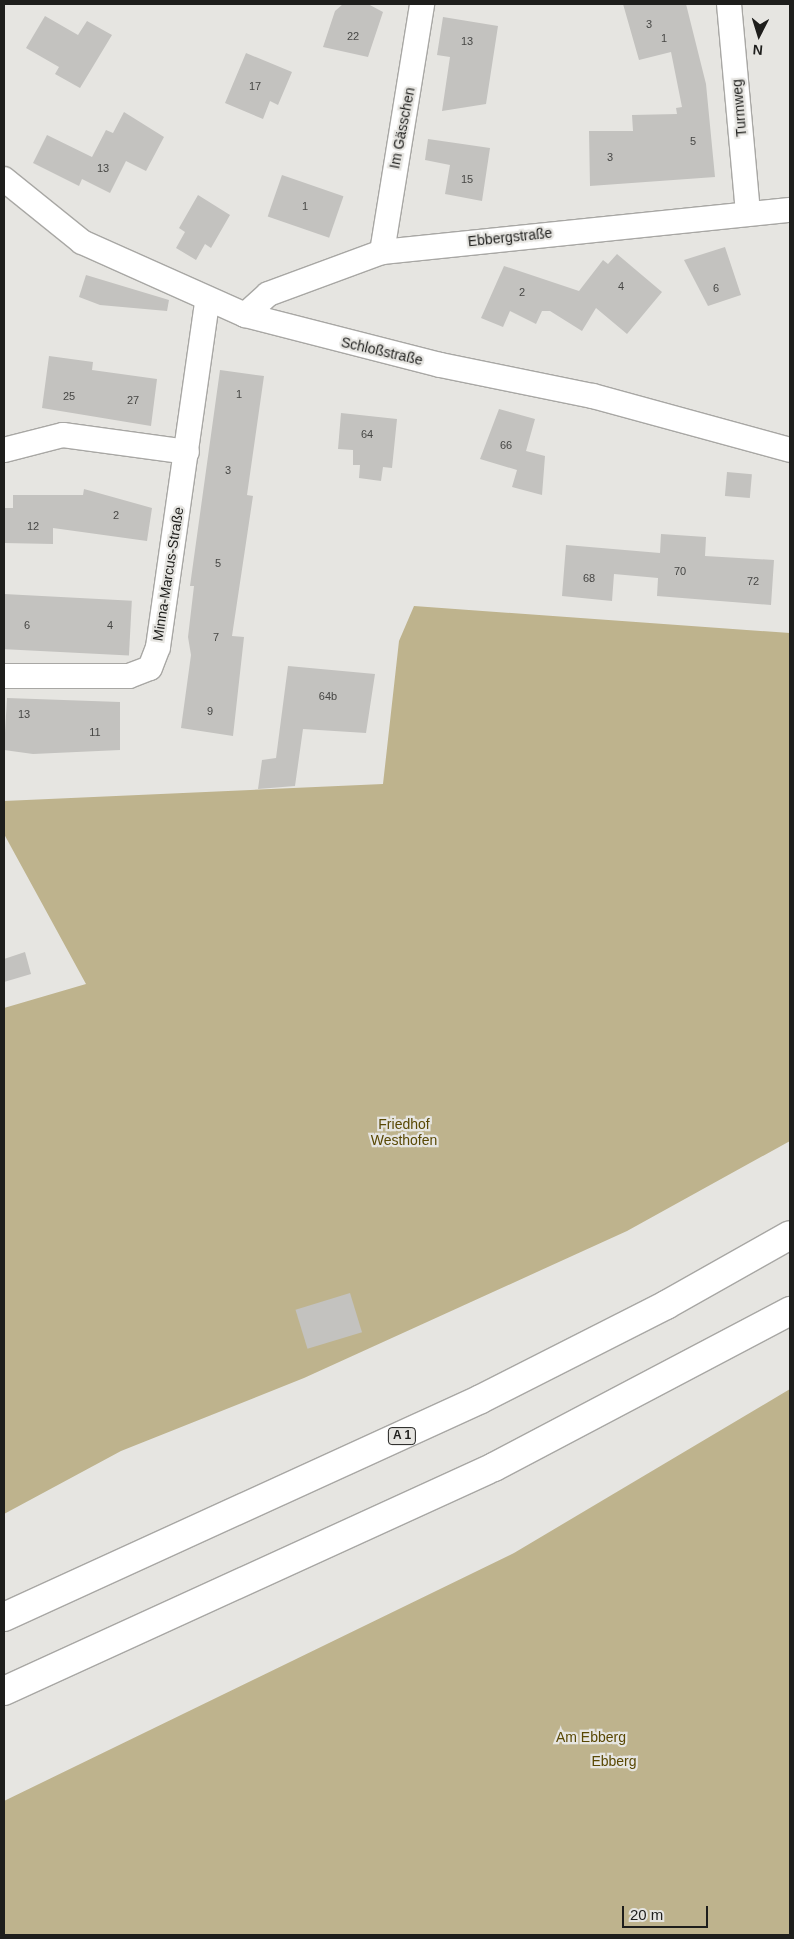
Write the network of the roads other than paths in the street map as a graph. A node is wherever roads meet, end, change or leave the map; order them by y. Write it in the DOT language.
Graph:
graph roads {
  1 [pos="422,4"];
  2 [pos="729,4"];
  3 [pos="4,179"];
  4 [pos="790,210"];
  5 [pos="748,213"];
  6 [pos="382,252"];
  7 [pos="207,302"];
  8 [pos="245,316"];
  9 [pos="4,450"];
  10 [pos="790,450"];
  11 [pos="186,452"];
  12 [pos="4,676"];
  13 [pos="790,1235"];
  14 [pos="790,1311"];
  15 [pos="4,1617"];
  16 [pos="4,1690"];
  1 -- 6 [label="street, Im Gässchen"];
  2 -- 5 [label="street, Turmweg"];
  3 -- 7 [label="street, Schloßstraße"];
  4 -- 5 [label="street, Ebbergstraße"];
  5 -- 6 [label="street, Ebbergstraße"];
  6 -- 8 [label="street, Ebbergstraße"];
  7 -- 8 [label="street, Schloßstraße"];
  7 -- 11 [label="street, Minna-Marcus-Straße"];
  8 -- 10 [label="street, Schloßstraße"];
  9 -- 11 [label="street"];
  11 -- 12 [label="street, Minna-Marcus-Straße"];
  13 -- 15 [label="highway, A 1"];
  14 -- 16 [label="highway"];
}
